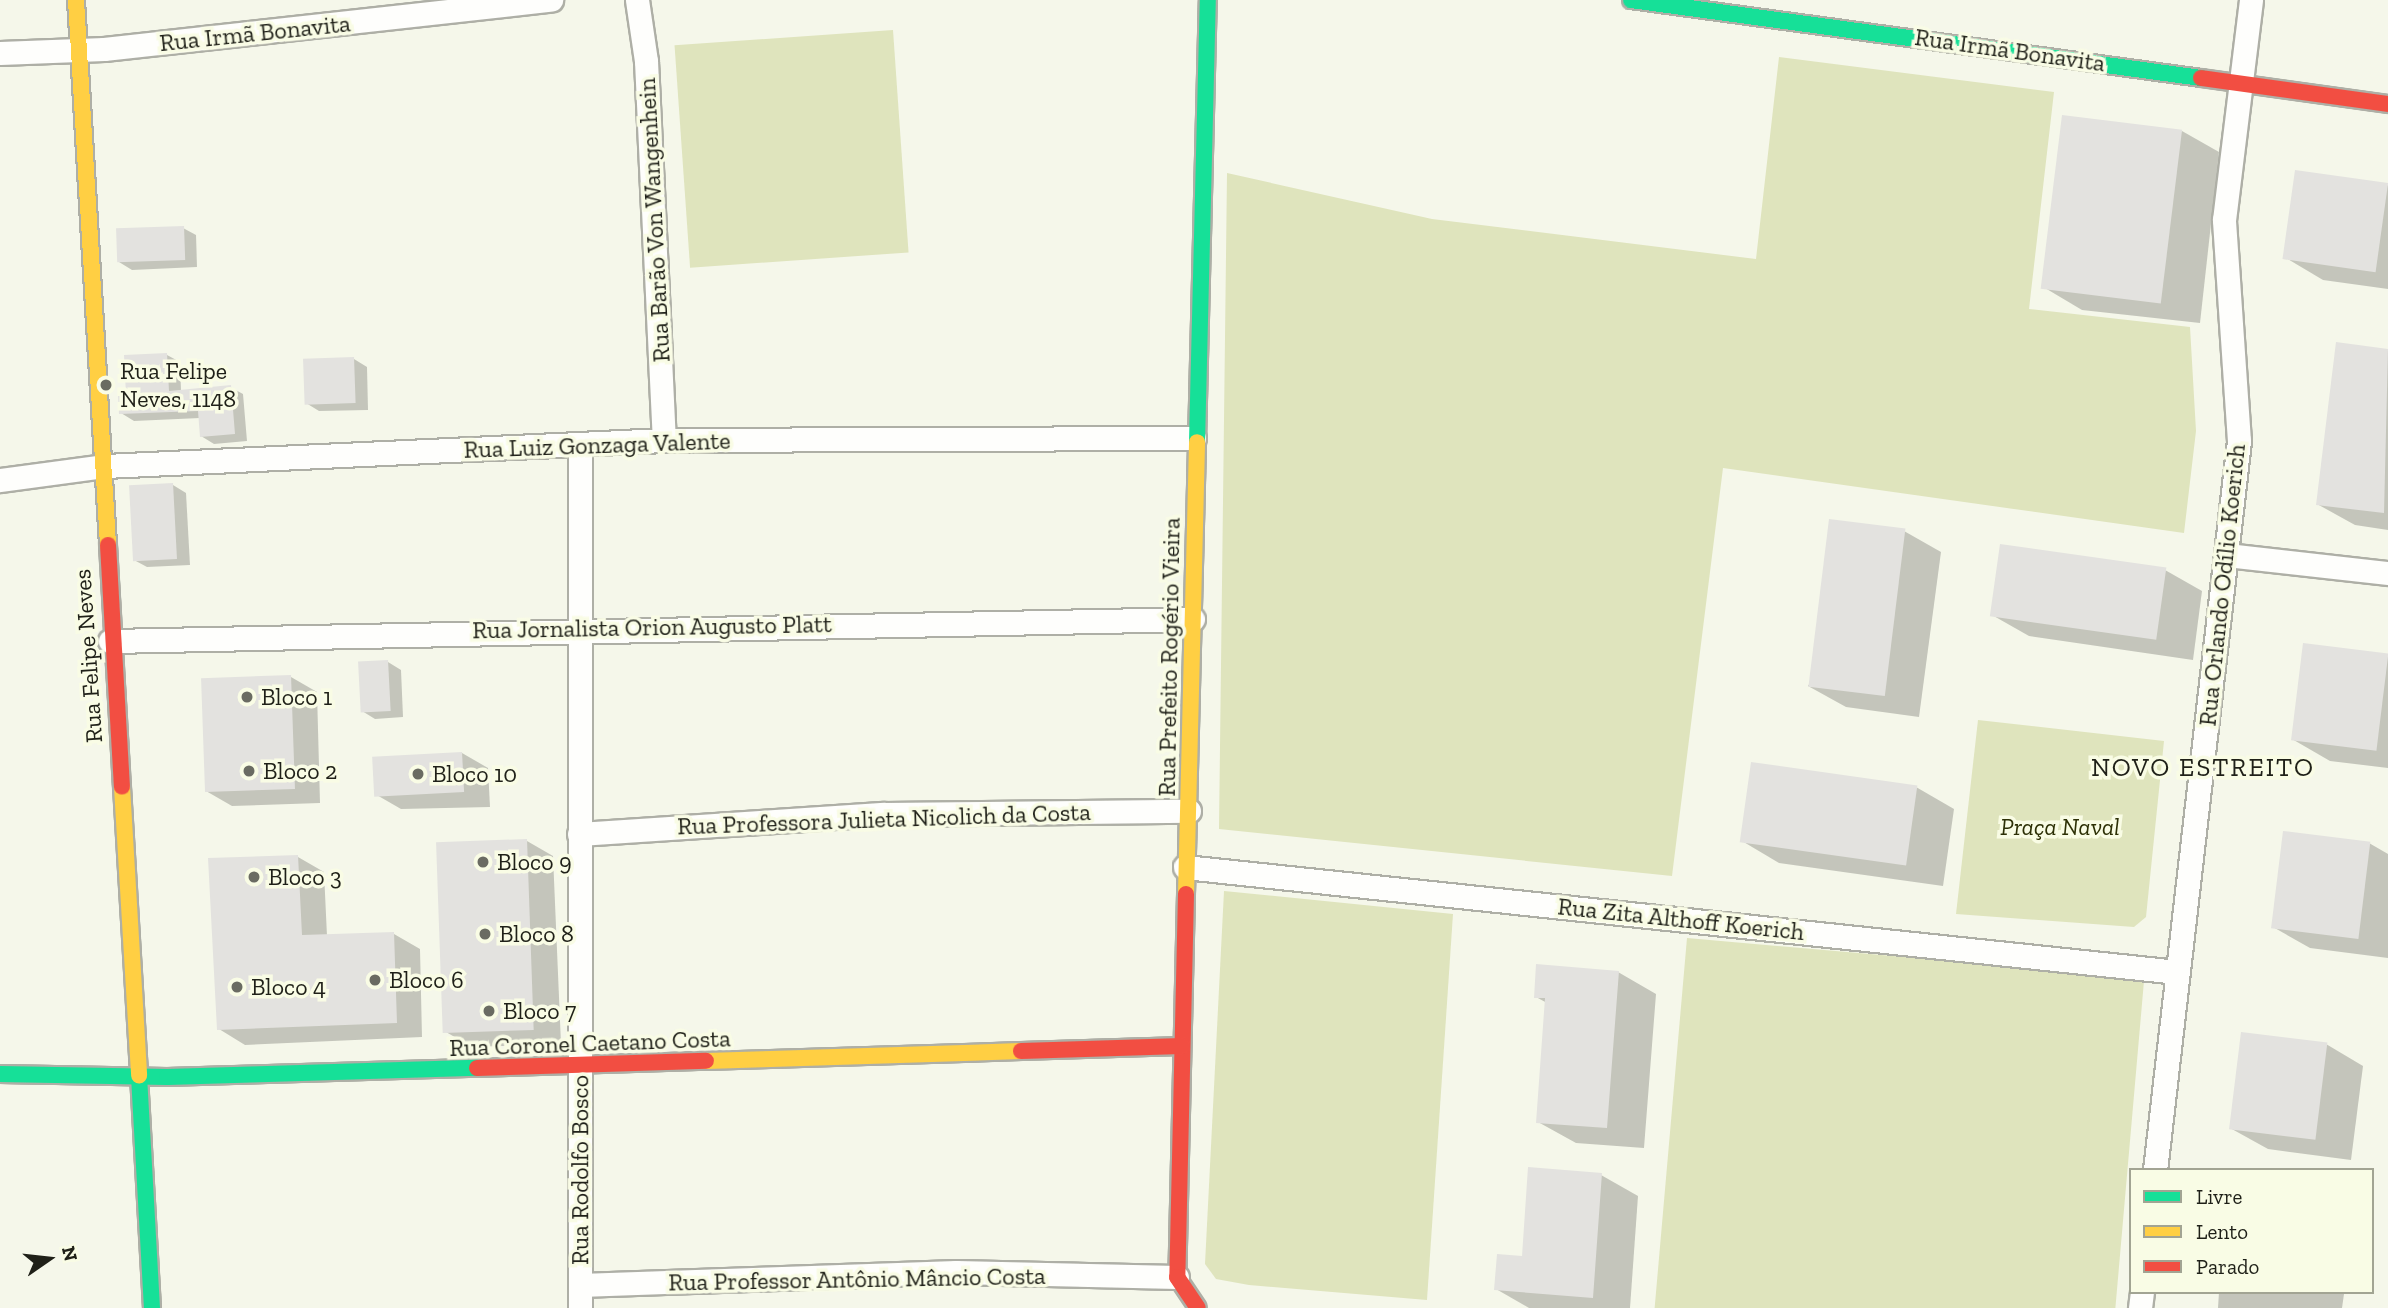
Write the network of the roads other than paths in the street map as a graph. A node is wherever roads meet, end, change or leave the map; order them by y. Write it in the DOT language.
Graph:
graph roads {
  1 [pos="76,0"];
  2 [pos="551,0"];
  3 [pos="637,0"];
  4 [pos="1208,0"];
  5 [pos="1632,0"];
  6 [pos="2251,0"];
  7 [pos="76,51"];
  8 [pos="0,53"];
  9 [pos="2239,84"];
  10 [pos="2388,104"];
  11 [pos="1194,438"];
  12 [pos="664,440"];
  13 [pos="580,444"];
  14 [pos="106,466"];
  15 [pos="0,480"];
  16 [pos="2227,555"];
  17 [pos="2388,573"];
  18 [pos="1193,619"];
  19 [pos="577,630"];
  20 [pos="110,641"];
  21 [pos="1189,811"];
  22 [pos="579,834"];
  23 [pos="1185,867"];
  24 [pos="2177,972"];
  25 [pos="1182,1046"];
  26 [pos="580,1067"];
  27 [pos="0,1074"];
  28 [pos="139,1077"];
  29 [pos="2155,1168"];
  30 [pos="1177,1277"];
  31 [pos="580,1297"];
  32 [pos="152,1308"];
  33 [pos="1198,1308"];
  1 -- 7 [label="street, Rua Felipe Neves"];
  2 -- 7 [label="street, Rua Irmã Bonavita"];
  3 -- 12 [label="street, Rua Barão Von Wangenhein"];
  4 -- 11 [label="street, Rua Prefeito Rogério Vieira"];
  5 -- 9 [label="street, Rua Irmã Bonavita"];
  6 -- 9 [label="street, Rua Orlando Odílio Koerich"];
  7 -- 8 [label="street, Rua Irmã Bonavita"];
  7 -- 14 [label="street, Rua Felipe Neves"];
  9 -- 10 [label="street, Rua Irmã Bonavita"];
  9 -- 16 [label="street, Rua Orlando Odílio Koerich"];
  11 -- 12 [label="street, Rua Luiz Gonzaga Valente"];
  11 -- 18 [label="street, Rua Prefeito Rogério Vieira"];
  12 -- 13 [label="street, Rua Luiz Gonzaga Valente"];
  13 -- 14 [label="street, Rua Luiz Gonzaga Valente"];
  13 -- 19 [label="street, Rua Rodolfo Bosco"];
  14 -- 15 [label="street, Rua Luiz Gonzaga Valente"];
  14 -- 20 [label="street, Rua Felipe Neves"];
  16 -- 17 [label="street"];
  16 -- 24 [label="street, Rua Orlando Odílio Koerich"];
  18 -- 19 [label="street, Rua Jornalista Orion Augusto Platt"];
  18 -- 21 [label="street, Rua Prefeito Rogério Vieira"];
  19 -- 20 [label="street, Rua Jornalista Orion Augusto Platt"];
  19 -- 22 [label="street, Rua Rodolfo Bosco"];
  20 -- 28 [label="street, Rua Felipe Neves"];
  21 -- 22 [label="street, Rua Professora Julieta Nicolich da Costa"];
  21 -- 23 [label="street, Rua Prefeito Rogério Vieira"];
  22 -- 26 [label="street, Rua Rodolfo Bosco"];
  23 -- 24 [label="street, Rua Zita Althoff Koerich"];
  23 -- 25 [label="street, Rua Prefeito Rogério Vieira"];
  24 -- 29 [label="street, Rua Orlando Odílio Koerich"];
  25 -- 26 [label="street, Rua Coronel Caetano Costa"];
  25 -- 30 [label="street, Rua Prefeito Rogério Vieira"];
  26 -- 28 [label="street, Rua Coronel Caetano Costa"];
  26 -- 31 [label="street, Rua Rodolfo Bosco"];
  27 -- 28 [label="street, Rua Coronel Caetano Costa"];
  28 -- 32 [label="street, Rua Felipe Neves"];
  30 -- 31 [label="street, Rua Professor Antônio Mâncio Costa"];
  30 -- 33 [label="street"];
}
